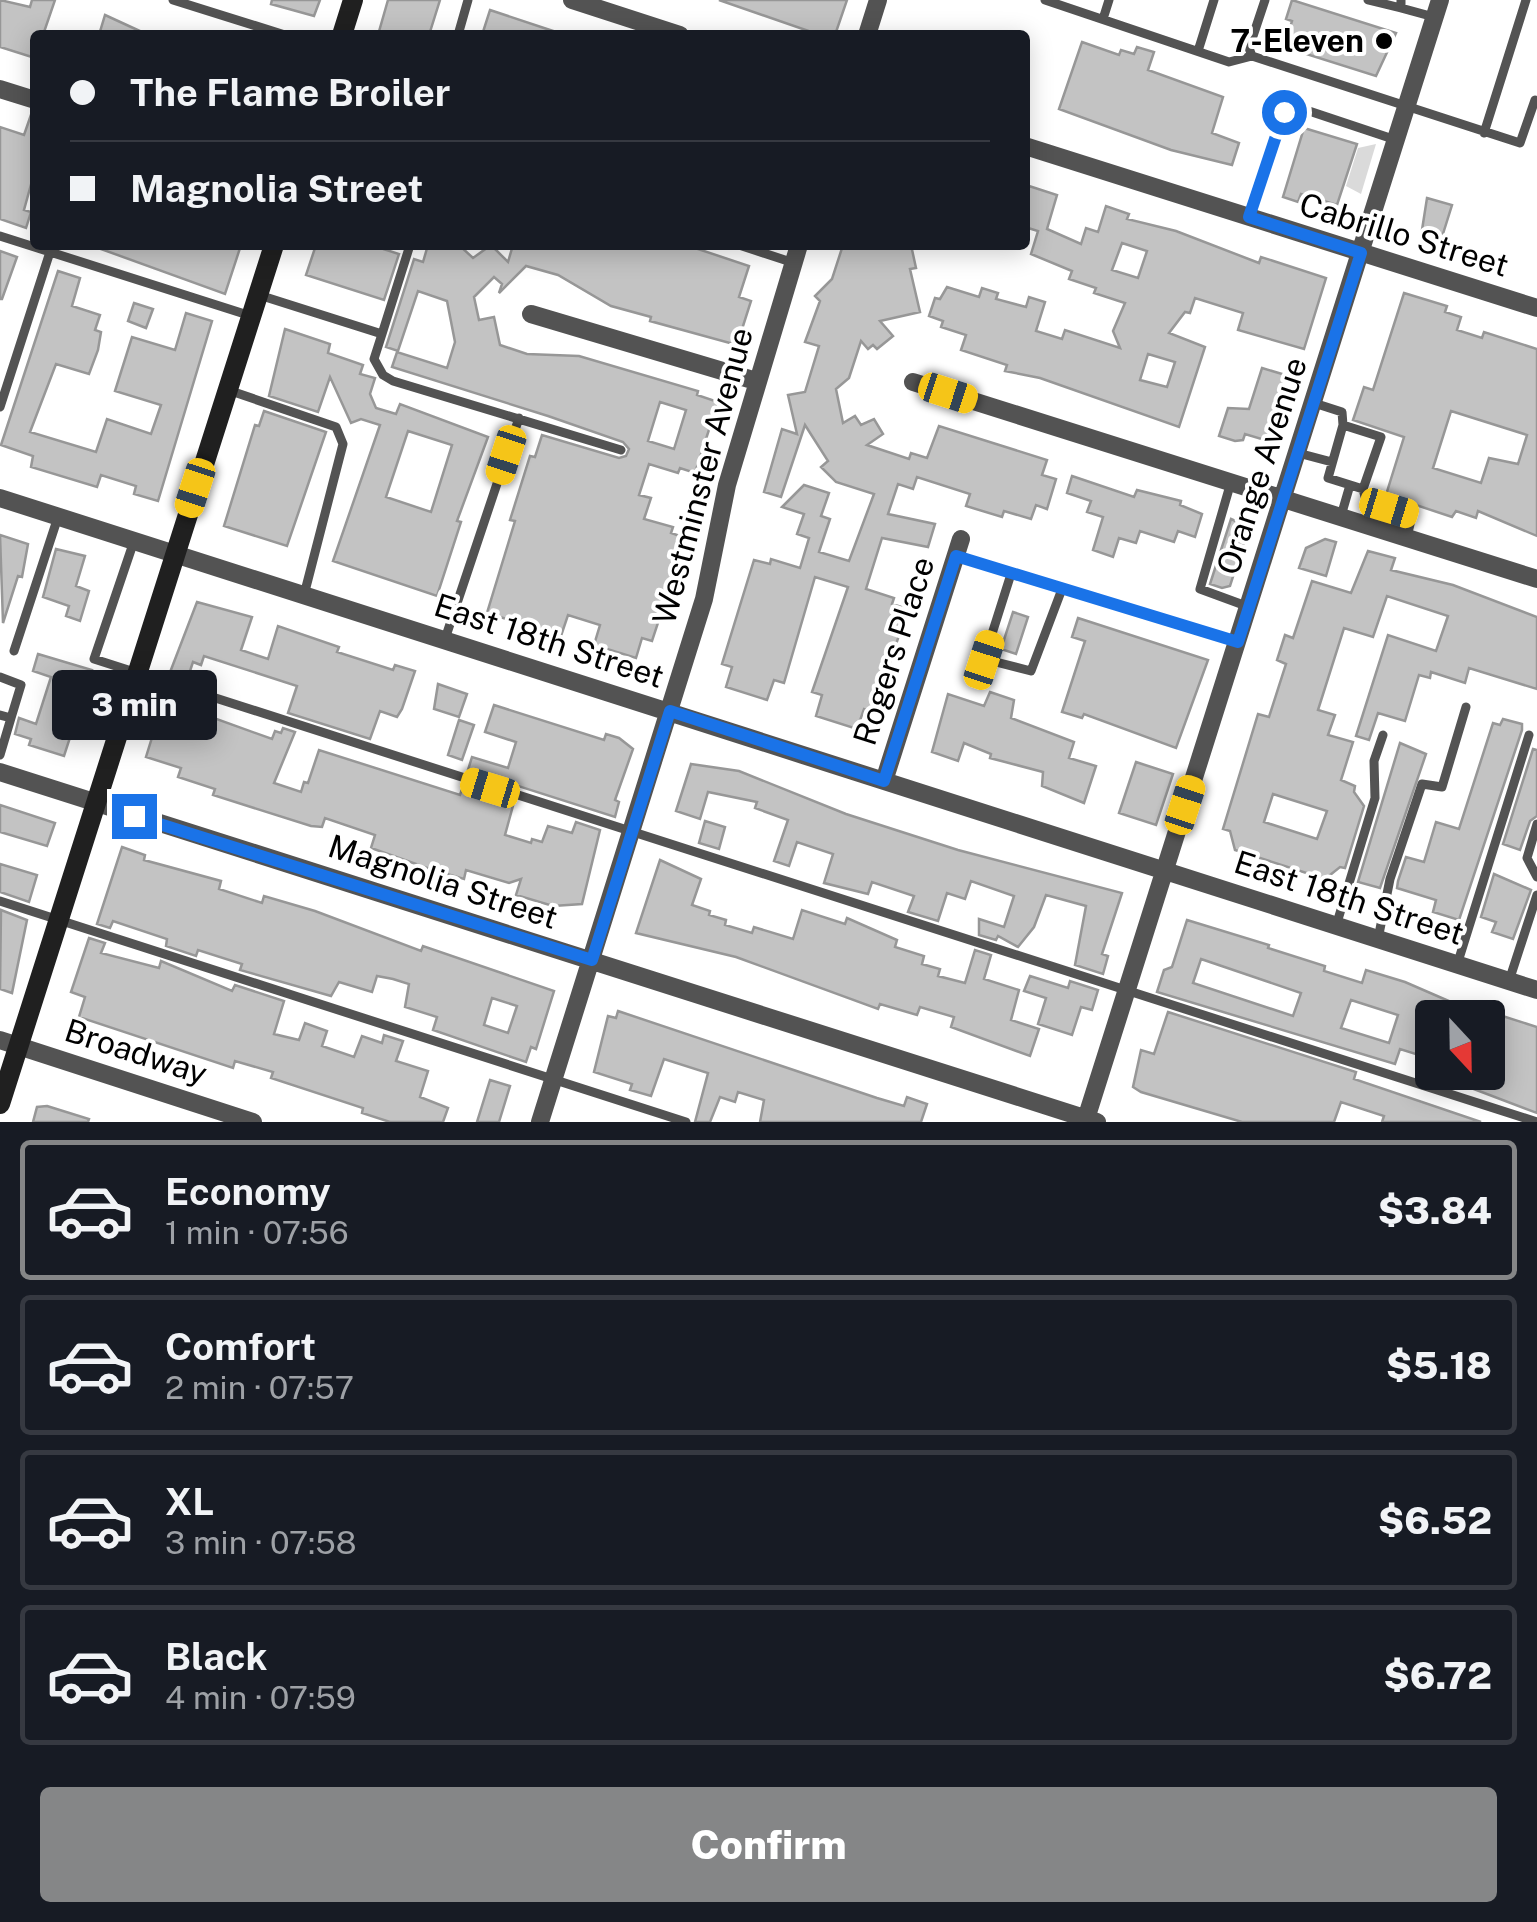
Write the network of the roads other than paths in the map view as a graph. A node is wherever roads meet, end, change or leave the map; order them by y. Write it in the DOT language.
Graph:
graph roads {
  1 [pos="173,0"];
  2 [pos="353,0"];
  3 [pos="468,0"];
  4 [pos="572,0"];
  5 [pos="878,0"];
  6 [pos="1046,0"];
  7 [pos="1109,0"];
  8 [pos="1214,0"];
  9 [pos="1265,0"];
  10 [pos="1368,0"];
  11 [pos="1526,0"];
  12 [pos="1401,4"];
  13 [pos="1438,9"];
  14 [pos="1103,19"];
  15 [pos="269,30"];
  16 [pos="344,30"];
  17 [pos="459,30"];
  18 [pos="665,30"];
  19 [pos="869,30"];
  20 [pos="1198,51"];
  21 [pos="1252,56"];
  22 [pos="0,88"];
  23 [pos="30,98"];
  24 [pos="1534,100"];
  25 [pos="1406,106"];
  26 [pos="1484,132"];
  27 [pos="1396,140"];
  28 [pos="1030,148"];
  29 [pos="1249,217"];
  30 [pos="0,236"];
  31 [pos="30,246"];
  32 [pos="44,250"];
  33 [pos="272,250"];
  34 [pos="408,250"];
  35 [pos="771,250"];
  36 [pos="50,252"];
  37 [pos="1361,253"];
  38 [pos="796,254"];
  39 [pos="258,294"];
  40 [pos="1537,308"];
  41 [pos="531,314"];
  42 [pos="251,316"];
  43 [pos="382,334"];
  44 [pos="756,382"];
  45 [pos="913,382"];
  46 [pos="227,390"];
  47 [pos="1314,403"];
  48 [pos="0,407"];
  49 [pos="519,418"];
  50 [pos="1343,424"];
  51 [pos="621,450"];
  52 [pos="1298,453"];
  53 [pos="1332,462"];
  54 [pos="1231,482"];
  55 [pos="1350,485"];
  56 [pos="1364,489"];
  57 [pos="0,498"];
  58 [pos="1284,499"];
  59 [pos="58,516"];
  60 [pos="1340,517"];
  61 [pos="1407,538"];
  62 [pos="134,541"];
  63 [pos="958,548"];
  64 [pos="174,553"];
  65 [pos="1012,574"];
  66 [pos="1537,579"];
  67 [pos="1062,589"];
  68 [pos="304,595"];
  69 [pos="1248,607"];
  70 [pos="445,639"];
  71 [pos="1238,642"];
  72 [pos="14,651"];
  73 [pos="136,676"];
  74 [pos="0,677"];
  75 [pos="1466,707"];
  76 [pos="670,711"];
  77 [pos="6,716"];
  78 [pos="1382,735"];
  79 [pos="1529,736"];
  80 [pos="0,755"];
  81 [pos="0,772"];
  82 [pos="884,781"];
  83 [pos="96,804"];
  84 [pos="1537,824"];
  85 [pos="632,832"];
  86 [pos="1164,870"];
  87 [pos="1537,877"];
  88 [pos="1537,895"];
  89 [pos="0,901"];
  90 [pos="59,919"];
  91 [pos="1336,926"];
  92 [pos="1378,939"];
  93 [pos="592,960"];
  94 [pos="1457,964"];
  95 [pos="1509,981"];
  96 [pos="1537,990"];
  97 [pos="1126,992"];
  98 [pos="9,1043"];
  99 [pos="554,1080"];
  100 [pos="0,1104"];
  101 [pos="1090,1121"];
  102 [pos="253,1122"];
  103 [pos="540,1122"];
  104 [pos="686,1122"];
  105 [pos="1536,1122"];
  1 -- 15 [label="lane"];
  2 -- 16 [label="street"];
  3 -- 17 [label="lane"];
  4 -- 18 [label="street"];
  5 -- 19 [label="street"];
  6 -- 14 [label="lane"];
  7 -- 14 [label="lane"];
  8 -- 20 [label="lane"];
  9 -- 21 [label="lane"];
  10 -- 12 [label="lane"];
  11 -- 26 [label="lane"];
  12 -- 13 [label="lane"];
  13 -- 25 [label="street, Orange Avenue"];
  14 -- 20 [label="lane"];
  20 -- 21 [label="lane"];
  21 -- 25 [label="lane"];
  22 -- 23 [label="street"];
  24 -- 26 [label="lane"];
  25 -- 26 [label="lane"];
  25 -- 27 [label="street, Orange Avenue"];
  27 -- 29 [label="lane"];
  27 -- 37 [label="street, Orange Avenue"];
  28 -- 29 [label="street, Cabrillo Street"];
  29 -- 37 [label="street, Cabrillo Street"];
  30 -- 31 [label="lane"];
  32 -- 36 [label="lane"];
  33 -- 39 [label="street"];
  34 -- 43 [label="lane"];
  35 -- 38 [label="lane"];
  36 -- 42 [label="lane"];
  36 -- 48 [label="lane"];
  37 -- 40 [label="street, Cabrillo Street"];
  37 -- 47 [label="street, Orange Avenue"];
  38 -- 44 [label="street, Westminster Avenue"];
  39 -- 42 [label="street"];
  39 -- 43 [label="lane"];
  41 -- 44 [label="street"];
  42 -- 46 [label="street"];
  43 -- 49 [label="lane"];
  44 -- 76 [label="street, Westminster Avenue"];
  45 -- 54 [label="street"];
  46 -- 64 [label="street"];
  46 -- 68 [label="lane"];
  47 -- 50 [label="lane"];
  47 -- 52 [label="street, Orange Avenue"];
  49 -- 51 [label="lane"];
  49 -- 70 [label="lane"];
  50 -- 53 [label="lane"];
  50 -- 56 [label="lane"];
  52 -- 53 [label="lane"];
  52 -- 58 [label="street, Orange Avenue"];
  53 -- 55 [label="lane"];
  54 -- 58 [label="street"];
  54 -- 69 [label="lane"];
  55 -- 56 [label="lane"];
  55 -- 60 [label="lane"];
  56 -- 61 [label="lane"];
  57 -- 59 [label="street, East 18th Street"];
  58 -- 60 [label="street"];
  58 -- 69 [label="street, Orange Avenue"];
  59 -- 62 [label="street, East 18th Street"];
  59 -- 72 [label="lane"];
  60 -- 61 [label="street"];
  61 -- 66 [label="street"];
  62 -- 64 [label="street, East 18th Street"];
  62 -- 73 [label="lane"];
  63 -- 65 [label="lane"];
  63 -- 82 [label="street, Rogers Place"];
  64 -- 68 [label="street, East 18th Street"];
  64 -- 73 [label="street"];
  65 -- 67 [label="lane"];
  65 -- 67 [label="lane"];
  67 -- 71 [label="lane"];
  68 -- 70 [label="street, East 18th Street"];
  69 -- 71 [label="street, Orange Avenue"];
  70 -- 76 [label="street, East 18th Street"];
  71 -- 86 [label="street, Orange Avenue"];
  73 -- 83 [label="street"];
  73 -- 85 [label="lane"];
  74 -- 77 [label="lane"];
  75 -- 92 [label="lane"];
  76 -- 82 [label="street, East 18th Street"];
  76 -- 85 [label="street, Westminster Avenue"];
  77 -- 80 [label="lane"];
  78 -- 91 [label="lane"];
  79 -- 94 [label="lane"];
  81 -- 83 [label="street, Magnolia Street"];
  82 -- 86 [label="street, East 18th Street"];
  83 -- 90 [label="street"];
  83 -- 93 [label="street, Magnolia Street"];
  84 -- 87 [label="lane"];
  85 -- 93 [label="street, Westminster Avenue"];
  85 -- 97 [label="lane"];
  86 -- 91 [label="street, East 18th Street"];
  86 -- 97 [label="street, Orange Avenue"];
  88 -- 95 [label="lane"];
  89 -- 90 [label="lane"];
  90 -- 98 [label="street"];
  90 -- 99 [label="lane"];
  91 -- 92 [label="street, East 18th Street"];
  92 -- 94 [label="street, East 18th Street"];
  93 -- 99 [label="street, Westminster Avenue"];
  93 -- 101 [label="street, Magnolia Street"];
  94 -- 95 [label="street, East 18th Street"];
  95 -- 96 [label="street, East 18th Street"];
  97 -- 101 [label="street, Orange Avenue"];
  97 -- 105 [label="lane"];
  98 -- 100 [label="street"];
  98 -- 102 [label="street, Broadway"];
  99 -- 103 [label="street, Westminster Avenue"];
  99 -- 104 [label="lane"];
}
